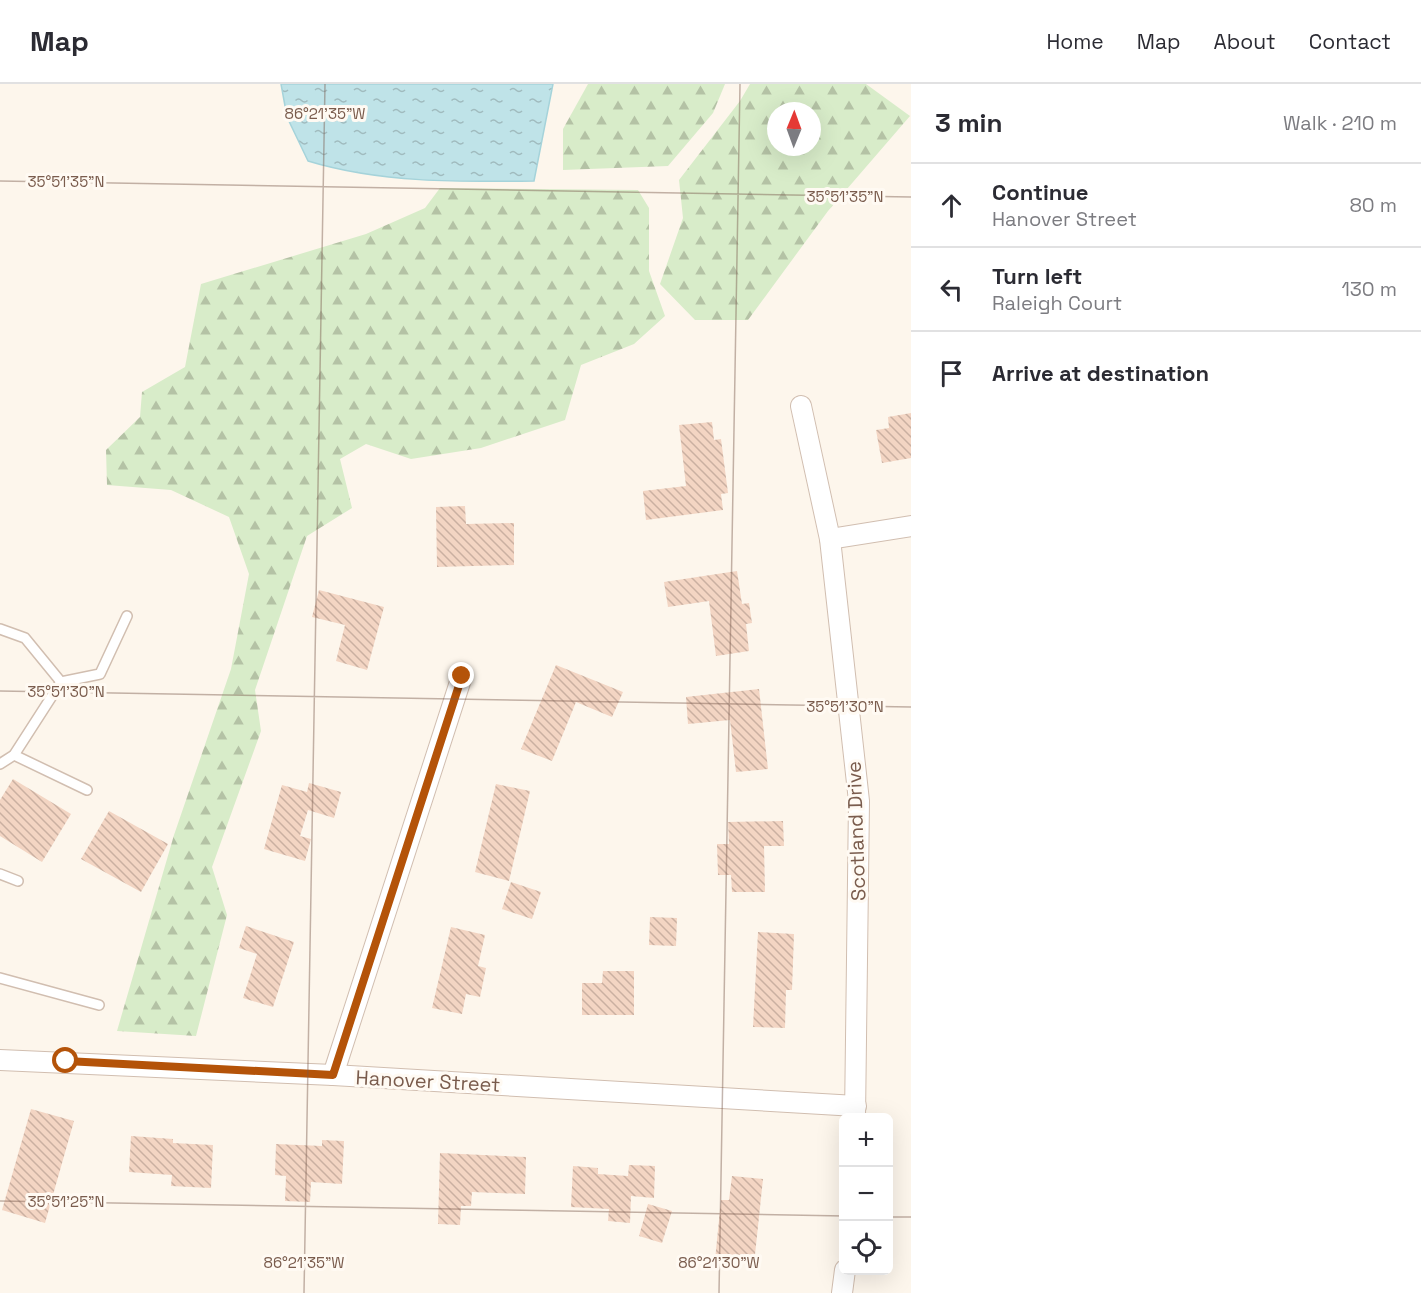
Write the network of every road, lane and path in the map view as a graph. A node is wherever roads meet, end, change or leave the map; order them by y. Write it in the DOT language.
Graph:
graph roads {
  1 [pos="801,406"];
  2 [pos="911,526"];
  3 [pos="830,539"];
  4 [pos="127,616"];
  5 [pos="0,629"];
  6 [pos="462,676"];
  7 [pos="62,682"];
  8 [pos="14,755"];
  9 [pos="0,764"];
  10 [pos="87,790"];
  11 [pos="0,874"];
  12 [pos="18,881"];
  13 [pos="0,978"];
  14 [pos="99,1005"];
  15 [pos="0,1060"];
  16 [pos="333,1075"];
  17 [pos="856,1112"];
  18 [pos="844,1275"];
  19 [pos="842,1293"];
  1 -- 3 [label="street, Scotland Drive"];
  2 -- 3 [label="street"];
  3 -- 17 [label="street, Scotland Drive"];
  4 -- 7 [label="lane"];
  5 -- 7 [label="lane"];
  6 -- 16 [label="street"];
  7 -- 8 [label="lane"];
  8 -- 9 [label="lane"];
  8 -- 10 [label="lane"];
  11 -- 12 [label="lane"];
  13 -- 14 [label="lane"];
  15 -- 16 [label="street, Hanover Street"];
  16 -- 17 [label="street, Hanover Street"];
  18 -- 19 [label="street"];
}
